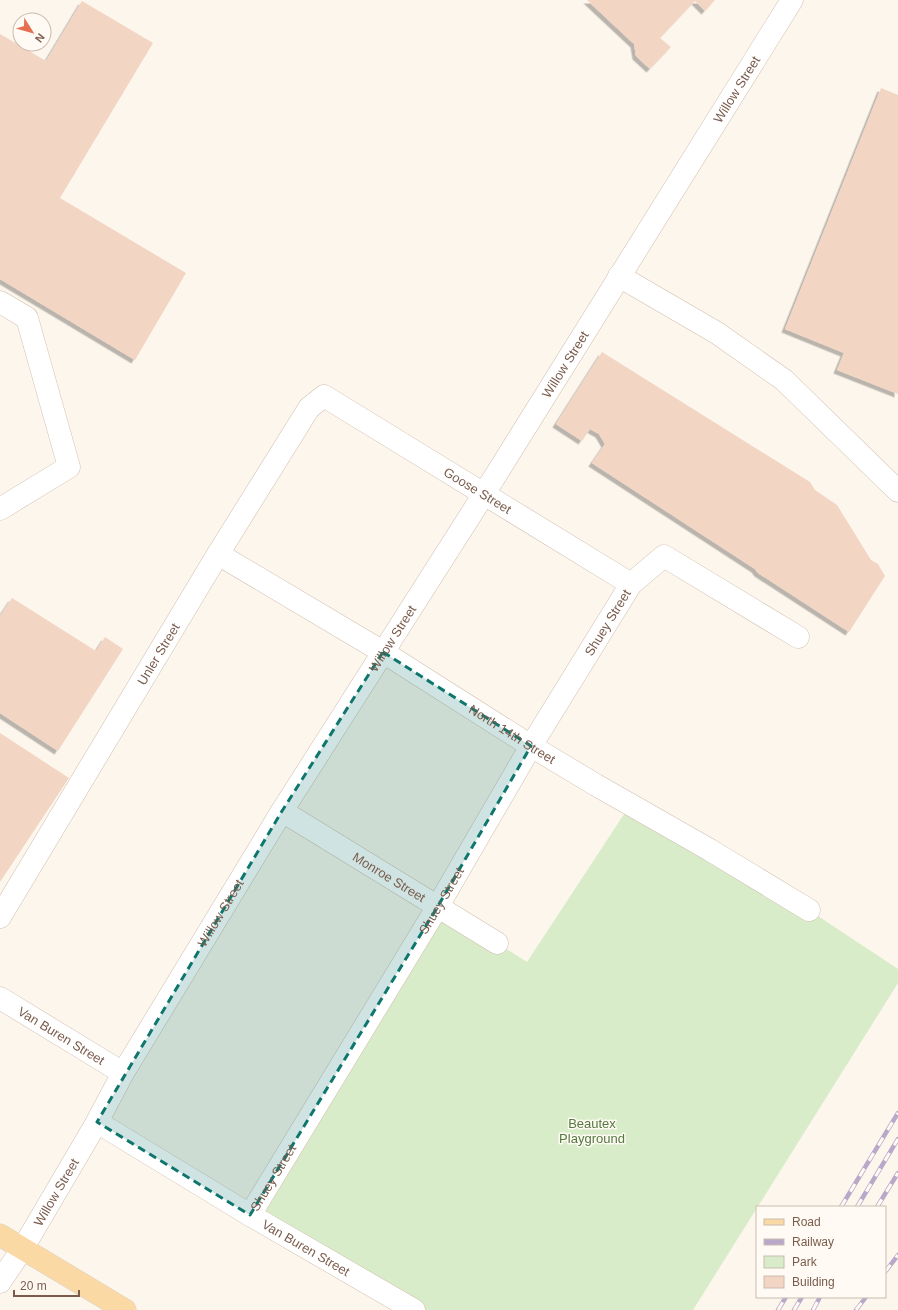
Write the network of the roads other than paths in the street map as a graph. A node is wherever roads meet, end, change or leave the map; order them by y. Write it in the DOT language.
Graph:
graph roads {
  1 [pos="792,0"];
  2 [pos="619,276"];
  3 [pos="0,302"];
  4 [pos="324,396"];
  5 [pos="898,491"];
  6 [pos="484,494"];
  7 [pos="0,509"];
  8 [pos="218,554"];
  9 [pos="631,584"];
  10 [pos="798,637"];
  11 [pos="383,652"];
  12 [pos="531,746"];
  13 [pos="282,811"];
  14 [pos="438,906"];
  15 [pos="809,910"];
  16 [pos="0,917"];
  17 [pos="497,943"];
  18 [pos="0,998"];
  19 [pos="123,1073"];
  20 [pos="97,1122"];
  21 [pos="250,1215"];
  22 [pos="0,1235"];
  23 [pos="23,1248"];
  24 [pos="0,1282"];
  25 [pos="389,1304"];
  26 [pos="125,1310"];
  27 [pos="414,1310"];
  1 -- 2 [label="street, Willow Street"];
  2 -- 5 [label="street"];
  2 -- 6 [label="street, Willow Street"];
  3 -- 7 [label="street"];
  4 -- 6 [label="street, Goose Street"];
  4 -- 8 [label="street, Unler Street"];
  6 -- 9 [label="street, Goose Street"];
  6 -- 11 [label="street, Willow Street"];
  8 -- 11 [label="street, North 14th Street"];
  8 -- 16 [label="street, Unler Street"];
  9 -- 10 [label="street, Shuey Street"];
  9 -- 12 [label="street, Shuey Street"];
  11 -- 12 [label="street, North 14th Street"];
  11 -- 13 [label="street, Willow Street"];
  12 -- 14 [label="street, Shuey Street"];
  12 -- 15 [label="street, North 14th Street"];
  13 -- 14 [label="street, Monroe Street"];
  13 -- 19 [label="street, Willow Street"];
  14 -- 17 [label="street, Monroe Street"];
  14 -- 21 [label="street, Shuey Street"];
  18 -- 19 [label="street, Van Buren Street"];
  19 -- 20 [label="street, Willow Street"];
  20 -- 21 [label="street, Van Buren Street"];
  20 -- 23 [label="street, Willow Street"];
  21 -- 25 [label="street, Van Buren Street"];
  22 -- 23 [label="main road"];
  23 -- 24 [label="street, Willow Street"];
  23 -- 26 [label="main road"];
  25 -- 27 [label="street, Van Buren Street"];
}
